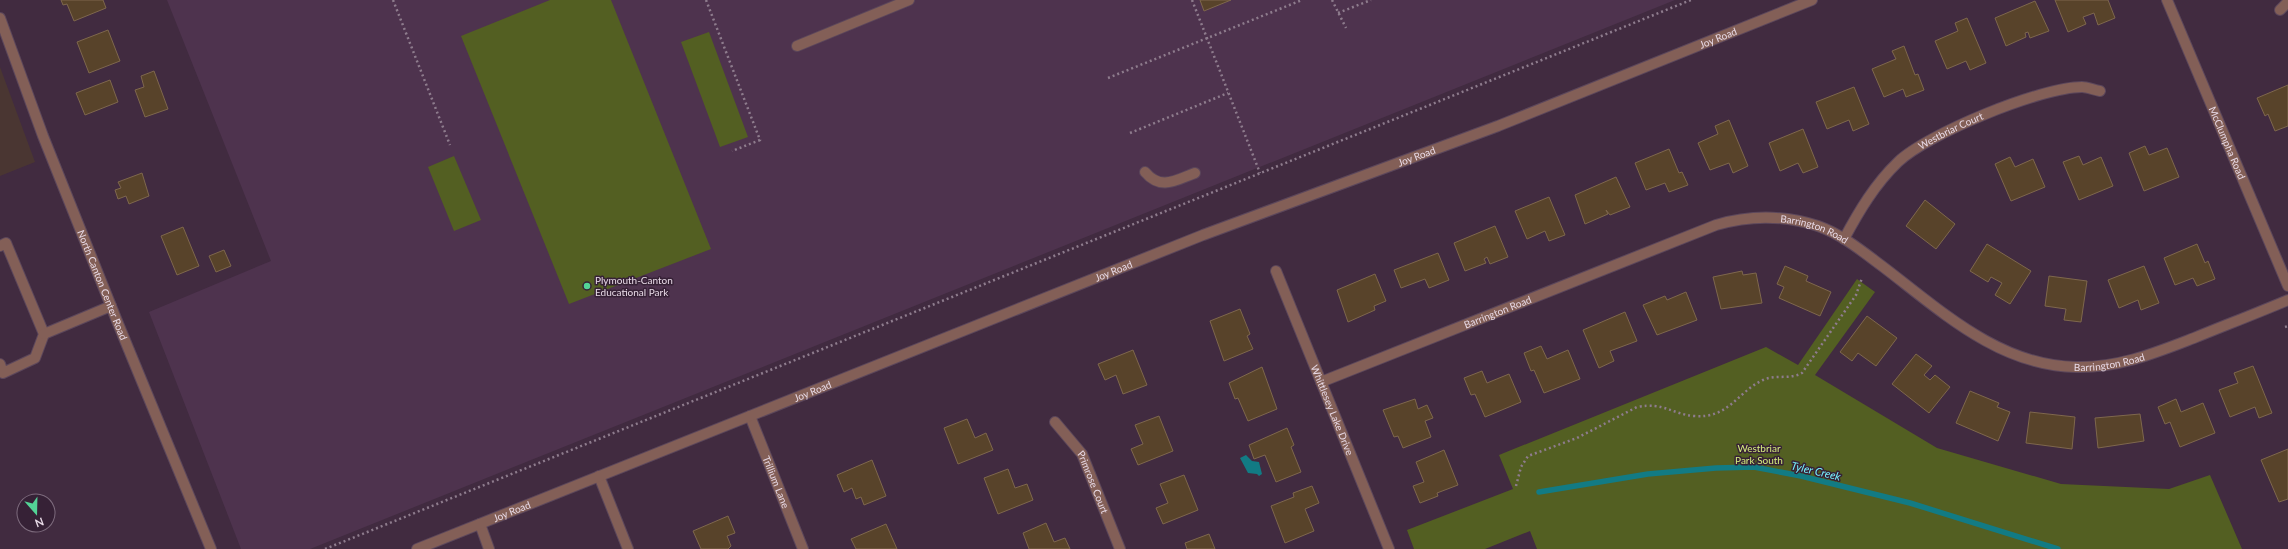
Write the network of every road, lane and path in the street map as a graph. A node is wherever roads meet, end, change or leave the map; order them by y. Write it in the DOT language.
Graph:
graph roads {
  1 [pos="393,0"];
  2 [pos="706,0"];
  3 [pos="909,0"];
  4 [pos="1192,0"];
  5 [pos="1302,0"];
  6 [pos="1332,0"];
  7 [pos="1371,0"];
  8 [pos="1691,0"];
  9 [pos="1812,0"];
  10 [pos="2167,0"];
  11 [pos="2288,2"];
  12 [pos="2280,10"];
  13 [pos="1338,13"];
  14 [pos="0,18"];
  15 [pos="1346,28"];
  16 [pos="1207,38"];
  17 [pos="796,46"];
  18 [pos="1108,78"];
  19 [pos="2100,91"];
  20 [pos="1228,93"];
  21 [pos="1130,133"];
  22 [pos="450,145"];
  23 [pos="732,152"];
  24 [pos="1145,172"];
  25 [pos="1195,173"];
  26 [pos="1260,173"];
  27 [pos="1844,239"];
  28 [pos="0,246"];
  29 [pos="1276,271"];
  30 [pos="1862,278"];
  31 [pos="2288,286"];
  32 [pos="2288,300"];
  33 [pos="111,306"];
  34 [pos="44,334"];
  35 [pos="0,364"];
  36 [pos="1321,382"];
  37 [pos="750,416"];
  38 [pos="1055,422"];
  39 [pos="599,476"];
  40 [pos="1516,486"];
  41 [pos="480,524"];
  42 [pos="211,549"];
  43 [pos="325,549"];
  44 [pos="417,549"];
  45 [pos="489,549"];
  46 [pos="628,549"];
  47 [pos="803,549"];
  48 [pos="1120,549"];
  49 [pos="1389,549"];
  1 -- 22 [label="path"];
  2 -- 23 [label="path"];
  3 -- 17 [label="street"];
  4 -- 16 [label="path"];
  5 -- 16 [label="path"];
  6 -- 13 [label="path"];
  7 -- 13 [label="path"];
  8 -- 26 [label="path"];
  9 -- 37 [label="street, Joy Road"];
  10 -- 31 [label="street, McClumpha Road"];
  11 -- 12 [label="street"];
  13 -- 15 [label="path"];
  14 -- 33 [label="street, North Canton Center Road"];
  16 -- 18 [label="path"];
  16 -- 20 [label="path"];
  19 -- 27 [label="street, Westbriar Court"];
  20 -- 21 [label="path"];
  20 -- 26 [label="path"];
  24 -- 25 [label="street"];
  26 -- 43 [label="path"];
  27 -- 32 [label="street, Barrington Road"];
  27 -- 36 [label="street, Barrington Road"];
  28 -- 34 [label="street"];
  29 -- 36 [label="street, Whittlesey Lake Drive"];
  30 -- 40 [label="path"];
  33 -- 34 [label="street"];
  33 -- 42 [label="street, North Canton Center Road"];
  34 -- 35 [label="street"];
  36 -- 49 [label="street, Whittlesey Lake Drive"];
  37 -- 39 [label="street, Joy Road"];
  37 -- 47 [label="street, Trillium Lane"];
  38 -- 48 [label="street, Primrose Court"];
  39 -- 41 [label="street, Joy Road"];
  39 -- 46 [label="street"];
  41 -- 44 [label="street, Joy Road"];
  41 -- 45 [label="street"];
}
